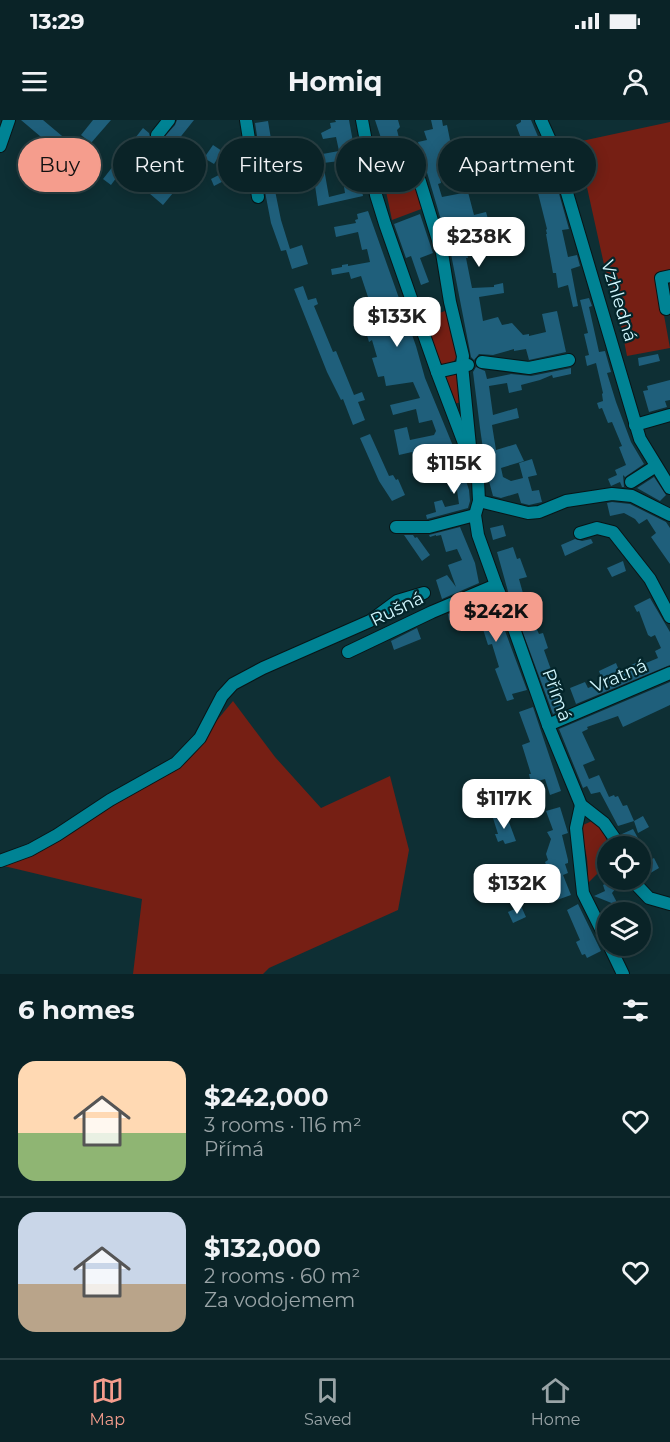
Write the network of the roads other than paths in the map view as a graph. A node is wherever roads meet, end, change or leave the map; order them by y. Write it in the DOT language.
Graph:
graph roads {
  1 [pos="9,120"];
  2 [pos="169,120"];
  3 [pos="246,120"];
  4 [pos="362,120"];
  5 [pos="543,124"];
  6 [pos="157,135"];
  7 [pos="365,138"];
  8 [pos="0,146"];
  9 [pos="376,192"];
  10 [pos="423,192"];
  11 [pos="258,197"];
  12 [pos="670,276"];
  13 [pos="666,309"];
  14 [pos="569,360"];
  15 [pos="482,362"];
  16 [pos="465,365"];
  17 [pos="437,372"];
  18 [pos="670,415"];
  19 [pos="636,425"];
  20 [pos="470,457"];
  21 [pos="656,466"];
  22 [pos="631,482"];
  23 [pos="670,488"];
  24 [pos="479,501"];
  25 [pos="476,515"];
  26 [pos="670,515"];
  27 [pos="396,527"];
  28 [pos="580,533"];
  29 [pos="495,585"];
  30 [pos="424,593"];
  31 [pos="670,617"];
  32 [pos="348,652"];
  33 [pos="670,673"];
  34 [pos="548,725"];
  35 [pos="581,805"];
  36 [pos="604,823"];
  37 [pos="610,836"];
  38 [pos="613,836"];
  39 [pos="0,861"];
  40 [pos="640,890"];
  41 [pos="670,904"];
  42 [pos="597,922"];
  43 [pos="614,956"];
  44 [pos="623,974"];
  1 -- 8 [label="street"];
  2 -- 6 [label="street"];
  3 -- 11 [label="street"];
  4 -- 7 [label="street"];
  5 -- 19 [label="street, Vzhledná"];
  9 -- 17 [label="street"];
  10 -- 16 [label="street"];
  12 -- 13 [label="street"];
  14 -- 15 [label="street"];
  16 -- 17 [label="street"];
  16 -- 20 [label="street"];
  17 -- 20 [label="street"];
  18 -- 19 [label="street"];
  19 -- 21 [label="street, Vzhledná"];
  20 -- 24 [label="street, Přímá"];
  21 -- 22 [label="street"];
  21 -- 23 [label="street, Vzhledná"];
  24 -- 25 [label="street, Přímá"];
  24 -- 26 [label="street"];
  25 -- 27 [label="street"];
  25 -- 29 [label="street, Přímá"];
  28 -- 31 [label="street"];
  29 -- 32 [label="street, Rušná"];
  29 -- 34 [label="street, Přímá"];
  30 -- 39 [label="street"];
  33 -- 34 [label="street, Vratná"];
  34 -- 35 [label="street, Přímá"];
  35 -- 36 [label="street, Přímá"];
  35 -- 42 [label="street"];
  36 -- 37 [label="street, Přímá"];
  36 -- 38 [label="street, Přímá"];
  40 -- 41 [label="street"];
  43 -- 44 [label="street"];
}
